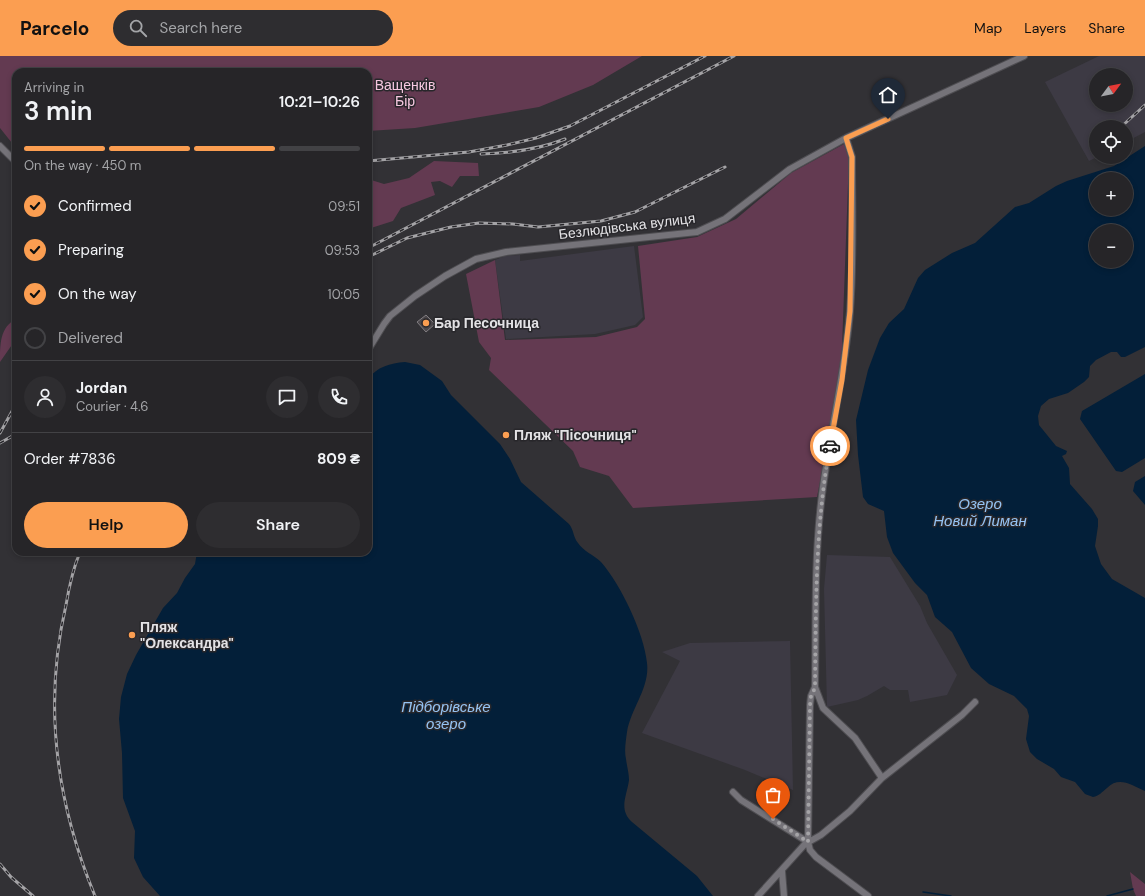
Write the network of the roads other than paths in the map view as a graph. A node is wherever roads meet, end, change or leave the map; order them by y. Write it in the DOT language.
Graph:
graph roads {
  1 [pos="1024,56"];
  2 [pos="846,138"];
  3 [pos="0,146"];
  4 [pos="12,158"];
  5 [pos="372,344"];
  6 [pos="815,688"];
  7 [pos="975,702"];
  8 [pos="882,778"];
  9 [pos="733,792"];
  10 [pos="808,842"];
  11 [pos="782,872"];
  12 [pos="758,896"];
  13 [pos="784,896"];
  14 [pos="868,896"];
  1 -- 2 [label="street, Безлюдівська вулиця"];
  2 -- 5 [label="street, Безлюдівська вулиця"];
  2 -- 6 [label="street"];
  3 -- 4 [label="street"];
  6 -- 8 [label="street"];
  6 -- 10 [label="street"];
  7 -- 8 [label="street"];
  8 -- 10 [label="street"];
  9 -- 10 [label="street"];
  10 -- 11 [label="street"];
  10 -- 14 [label="street"];
  11 -- 12 [label="street"];
  11 -- 13 [label="street"];
}
